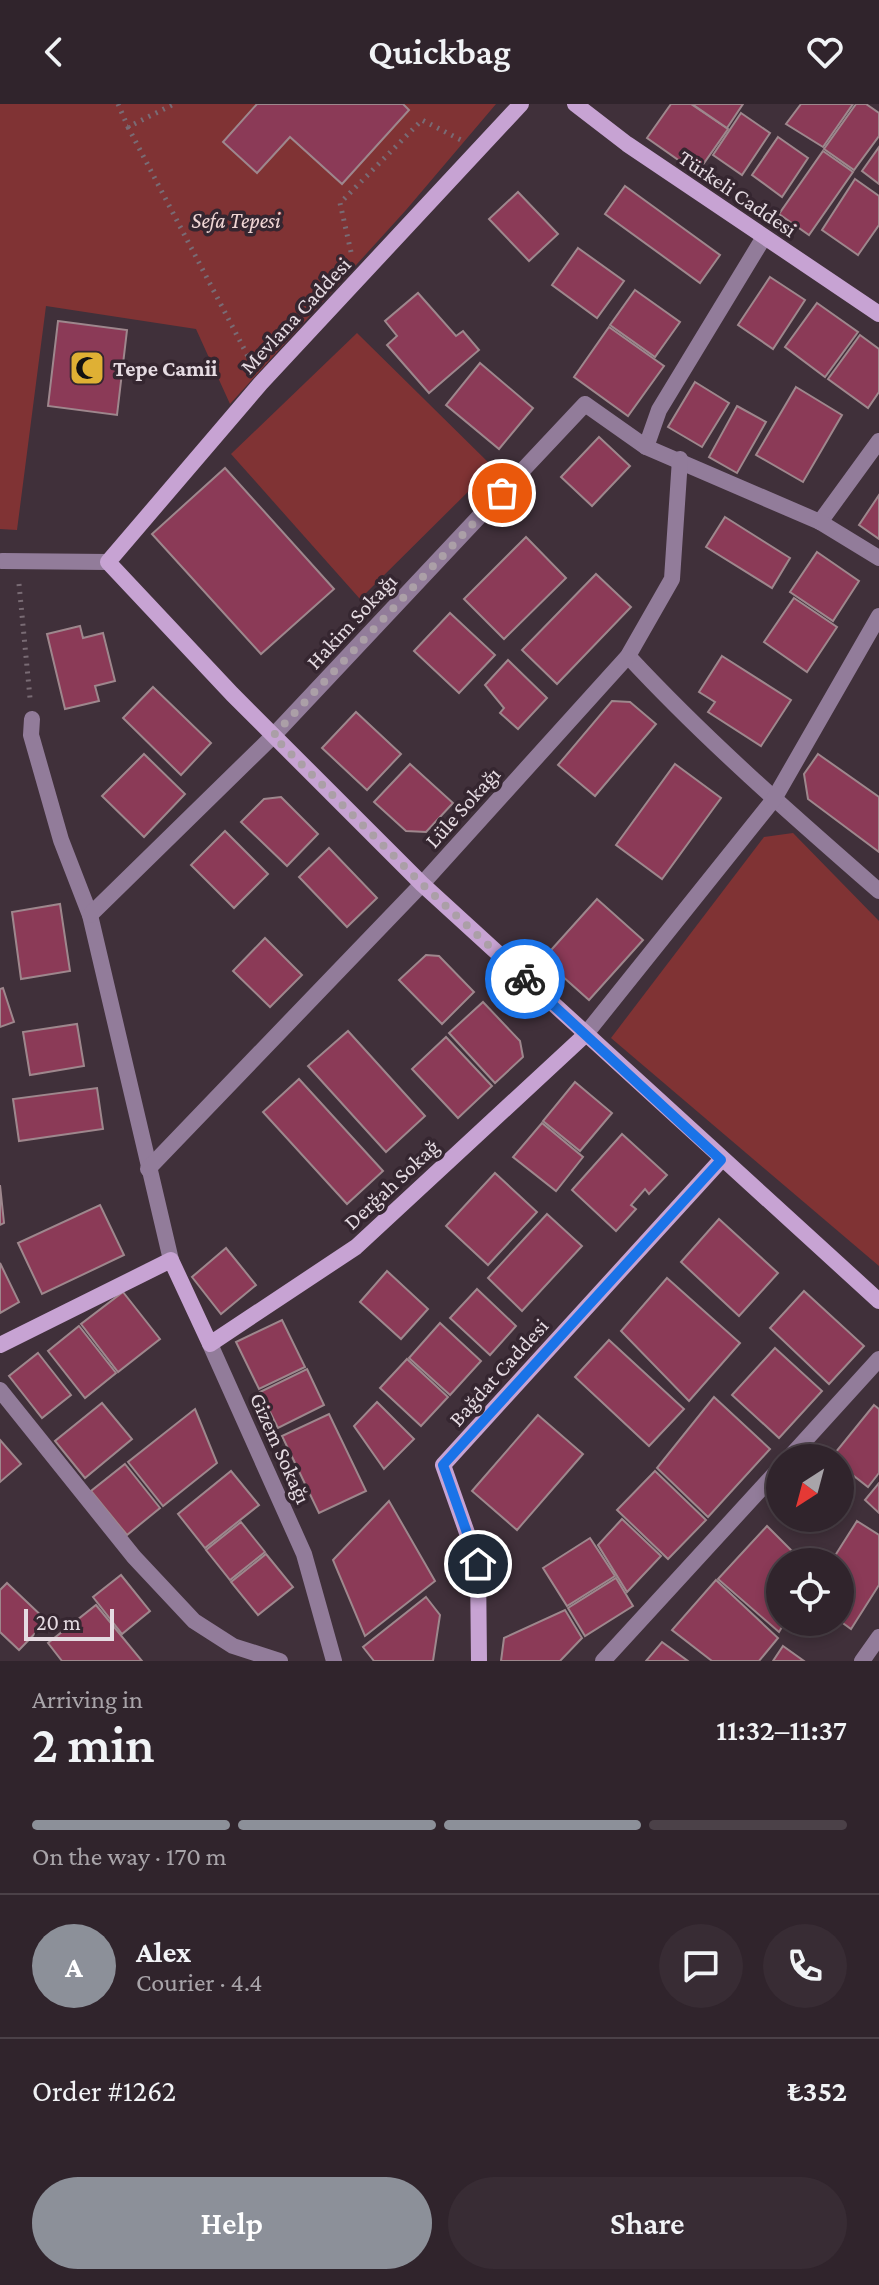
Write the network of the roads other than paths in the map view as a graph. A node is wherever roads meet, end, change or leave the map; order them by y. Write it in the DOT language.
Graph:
graph roads {
  1 [pos="521,104"];
  2 [pos="575,104"];
  3 [pos="764,237"];
  4 [pos="879,314"];
  5 [pos="879,441"];
  6 [pos="646,447"];
  7 [pos="680,459"];
  8 [pos="820,522"];
  9 [pos="879,558"];
  10 [pos="10,561"];
  11 [pos="108,562"];
  12 [pos="879,616"];
  13 [pos="628,656"];
  14 [pos="32,719"];
  15 [pos="273,736"];
  16 [pos="774,799"];
  17 [pos="422,884"];
  18 [pos="879,891"];
  19 [pos="90,915"];
  20 [pos="585,1035"];
  21 [pos="721,1160"];
  22 [pos="148,1169"];
  23 [pos="171,1260"];
  24 [pos="879,1301"];
  25 [pos="210,1344"];
  26 [pos="0,1345"];
  27 [pos="879,1359"];
  28 [pos="0,1390"];
  29 [pos="802,1444"];
  30 [pos="766,1483"];
  31 [pos="879,1637"];
  32 [pos="280,1661"];
  33 [pos="334,1661"];
  34 [pos="479,1661"];
  35 [pos="603,1661"];
  36 [pos="862,1661"];
  1 -- 11 [label="street, Mevlana Caddesi"];
  2 -- 3 [label="street, Türkeli Caddesi"];
  3 -- 4 [label="street, Türkeli Caddesi"];
  3 -- 6 [label="street"];
  5 -- 8 [label="street"];
  6 -- 7 [label="street"];
  6 -- 15 [label="street, Hakim Sokağı"];
  7 -- 8 [label="street"];
  7 -- 13 [label="street, Lüle Sokağı"];
  8 -- 9 [label="street"];
  10 -- 11 [label="street"];
  11 -- 15 [label="street"];
  12 -- 16 [label="street"];
  13 -- 16 [label="street"];
  13 -- 17 [label="street, Lüle Sokağı"];
  14 -- 19 [label="street"];
  15 -- 17 [label="street"];
  15 -- 19 [label="street, Hakim Sokağı"];
  16 -- 18 [label="street"];
  16 -- 20 [label="street"];
  17 -- 20 [label="street"];
  17 -- 22 [label="street, Lüle Sokağı"];
  19 -- 22 [label="street"];
  20 -- 21 [label="street"];
  20 -- 25 [label="street, Derğah Sokağ"];
  21 -- 24 [label="street"];
  21 -- 34 [label="street, Bağdat Caddesi"];
  22 -- 23 [label="street"];
  23 -- 25 [label="street, Gizem Sokağı"];
  23 -- 26 [label="street"];
  25 -- 33 [label="street, Gizem Sokağı"];
  27 -- 29 [label="street"];
  28 -- 32 [label="street"];
  30 -- 35 [label="street"];
  31 -- 36 [label="street"];
}
